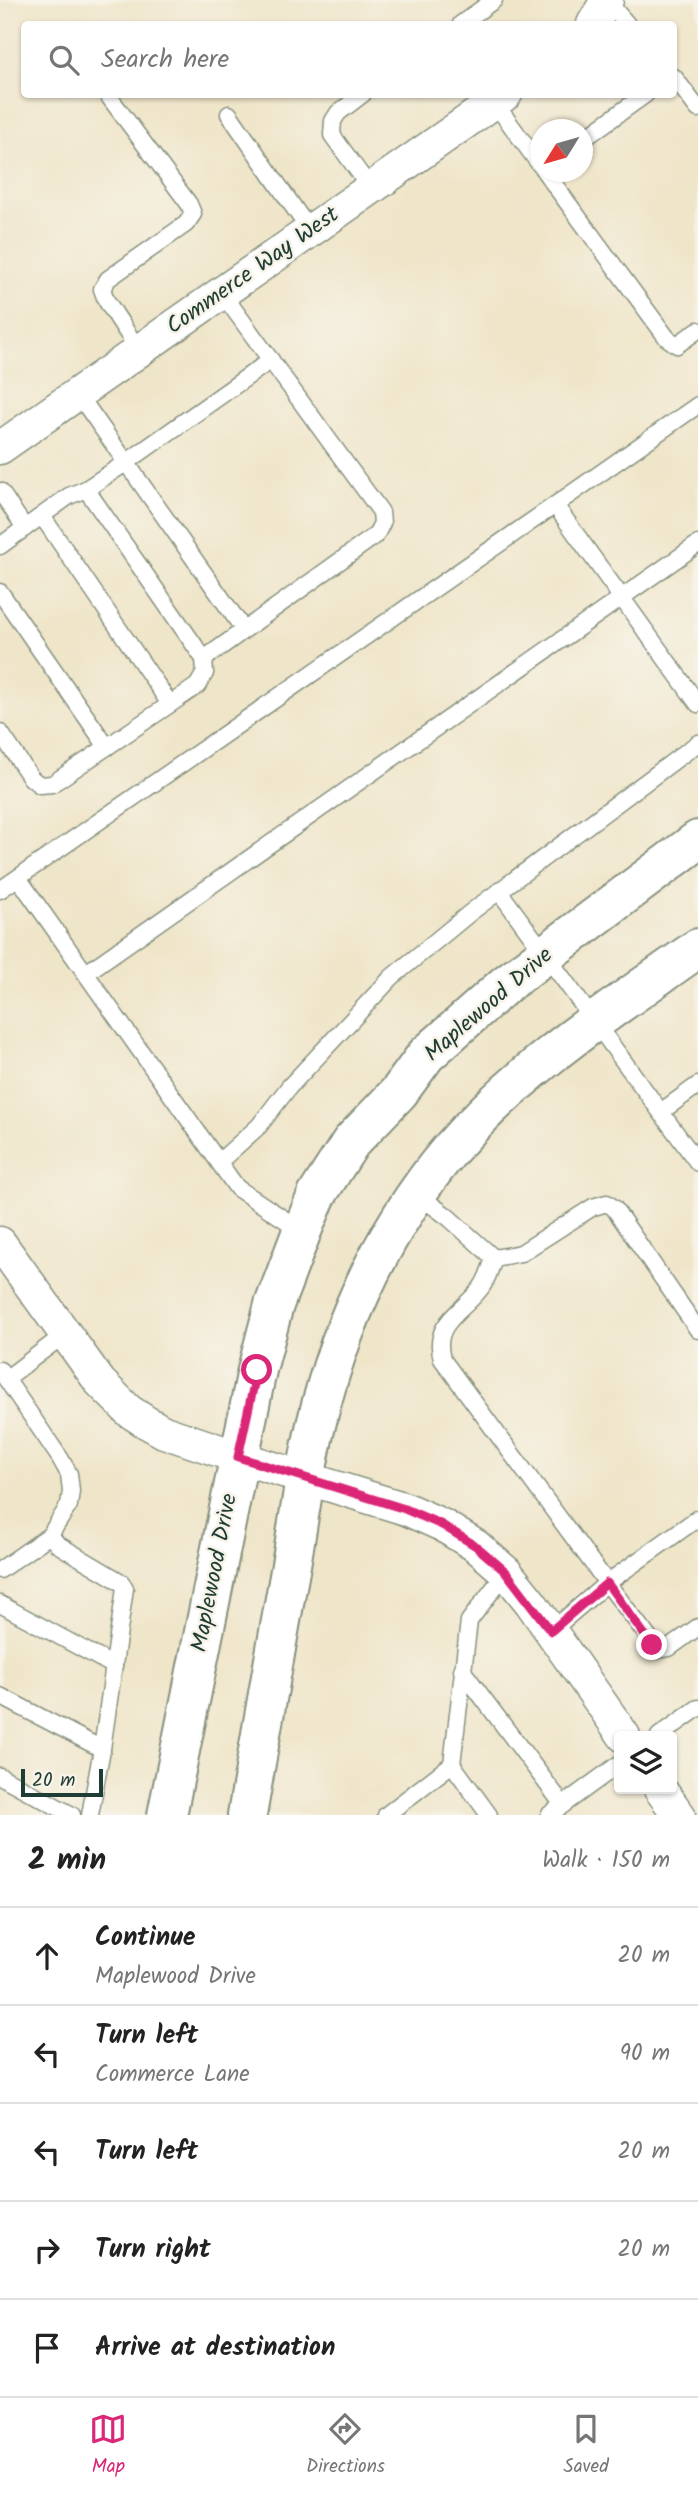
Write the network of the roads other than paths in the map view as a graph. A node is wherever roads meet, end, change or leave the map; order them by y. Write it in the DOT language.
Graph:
graph roads {
  1 [pos="494,0"];
  2 [pos="602,9"];
  3 [pos="465,21"];
  4 [pos="622,21"];
  5 [pos="677,81"];
  6 [pos="110,98"];
  7 [pos="358,98"];
  8 [pos="500,98"];
  9 [pos="641,98"];
  10 [pos="698,109"];
  11 [pos="229,114"];
  12 [pos="593,133"];
  13 [pos="530,147"];
  14 [pos="552,182"];
  15 [pos="371,189"];
  16 [pos="310,231"];
  17 [pos="222,293"];
  18 [pos="698,330"];
  19 [pos="139,351"];
  20 [pos="271,360"];
  21 [pos="78,394"];
  22 [pos="698,405"];
  23 [pos="0,448"];
  24 [pos="127,462"];
  25 [pos="86,489"];
  26 [pos="0,492"];
  27 [pos="555,505"];
  28 [pos="42,516"];
  29 [pos="25,528"];
  30 [pos="698,544"];
  31 [pos="0,546"];
  32 [pos="0,592"];
  33 [pos="622,598"];
  34 [pos="244,630"];
  35 [pos="204,659"];
  36 [pos="170,704"];
  37 [pos="698,705"];
  38 [pos="0,732"];
  39 [pos="698,743"];
  40 [pos="107,747"];
  41 [pos="698,840"];
  42 [pos="19,879"];
  43 [pos="0,890"];
  44 [pos="499,891"];
  45 [pos="698,948"];
  46 [pos="545,955"];
  47 [pos="86,973"];
  48 [pos="594,1022"];
  49 [pos="698,1085"];
  50 [pos="662,1111"];
  51 [pos="220,1161"];
  52 [pos="698,1163"];
  53 [pos="417,1194"];
  54 [pos="302,1231"];
  55 [pos="0,1243"];
  56 [pos="494,1258"];
  57 [pos="698,1330"];
  58 [pos="65,1334"];
  59 [pos="3,1374"];
  60 [pos="238,1457"];
  61 [pos="306,1479"];
  62 [pos="698,1518"];
  63 [pos="50,1535"];
  64 [pos="0,1570"];
  65 [pos="506,1572"];
  66 [pos="607,1583"];
  67 [pos="0,1604"];
  68 [pos="698,1627"];
  69 [pos="551,1631"];
  70 [pos="114,1666"];
  71 [pos="462,1670"];
  72 [pos="0,1696"];
  73 [pos="698,1708"];
  74 [pos="621,1731"];
  75 [pos="666,1731"];
  76 [pos="102,1749"];
  77 [pos="452,1764"];
  78 [pos="614,1768"];
  79 [pos="0,1776"];
  80 [pos="664,1794"];
  81 [pos="556,1810"];
  82 [pos="72,1815"];
  83 [pos="90,1815"];
  84 [pos="167,1815"];
  85 [pos="247,1815"];
  86 [pos="386,1815"];
  87 [pos="489,1815"];
  88 [pos="679,1815"];
  1 -- 3 [label="lane"];
  2 -- 4 [label="lane"];
  5 -- 10 [label="lane"];
  6 -- 19 [label="lane"];
  7 -- 15 [label="lane"];
  8 -- 13 [label="lane"];
  8 -- 15 [label="street, Commerce Way West"];
  9 -- 12 [label="lane"];
  11 -- 16 [label="lane"];
  14 -- 18 [label="lane"];
  15 -- 16 [label="street, Commerce Way West"];
  16 -- 17 [label="street, Commerce Way West"];
  17 -- 19 [label="street, Commerce Way West"];
  17 -- 20 [label="lane"];
  19 -- 21 [label="street, Commerce Way West"];
  20 -- 24 [label="lane"];
  20 -- 34 [label="lane"];
  21 -- 23 [label="street, Commerce Way West"];
  21 -- 24 [label="lane"];
  22 -- 27 [label="lane"];
  24 -- 25 [label="lane"];
  24 -- 34 [label="lane"];
  25 -- 28 [label="lane"];
  25 -- 35 [label="lane"];
  26 -- 29 [label="lane"];
  27 -- 33 [label="lane"];
  27 -- 42 [label="lane"];
  28 -- 29 [label="lane"];
  28 -- 36 [label="lane"];
  29 -- 31 [label="lane"];
  30 -- 33 [label="lane"];
  32 -- 40 [label="lane"];
  33 -- 37 [label="lane"];
  33 -- 47 [label="lane"];
  34 -- 35 [label="lane"];
  35 -- 36 [label="lane"];
  36 -- 40 [label="lane"];
  38 -- 40 [label="lane"];
  39 -- 44 [label="lane"];
  41 -- 46 [label="street, Maplewood Drive"];
  42 -- 43 [label="lane"];
  42 -- 47 [label="lane"];
  44 -- 46 [label="lane"];
  44 -- 51 [label="lane"];
  45 -- 48 [label="street"];
  46 -- 48 [label="lane"];
  46 -- 54 [label="street, Maplewood Drive"];
  47 -- 51 [label="lane"];
  48 -- 50 [label="lane"];
  48 -- 53 [label="street"];
  49 -- 50 [label="lane"];
  50 -- 52 [label="lane"];
  51 -- 54 [label="lane"];
  53 -- 56 [label="lane"];
  53 -- 61 [label="street"];
  54 -- 60 [label="street, Maplewood Drive"];
  55 -- 58 [label="street"];
  56 -- 57 [label="lane"];
  56 -- 66 [label="lane"];
  58 -- 59 [label="lane"];
  58 -- 60 [label="street"];
  59 -- 63 [label="lane"];
  60 -- 61 [label="street"];
  60 -- 84 [label="street, Maplewood Drive"];
  61 -- 65 [label="street"];
  61 -- 85 [label="street"];
  62 -- 66 [label="lane"];
  63 -- 64 [label="lane"];
  63 -- 70 [label="lane"];
  65 -- 69 [label="street"];
  65 -- 71 [label="lane"];
  66 -- 68 [label="lane"];
  66 -- 69 [label="lane"];
  67 -- 70 [label="lane"];
  69 -- 74 [label="street"];
  70 -- 76 [label="lane"];
  71 -- 77 [label="lane"];
  71 -- 81 [label="lane"];
  72 -- 76 [label="lane"];
  73 -- 75 [label="lane"];
  76 -- 83 [label="lane"];
  77 -- 86 [label="lane"];
  77 -- 87 [label="lane"];
  78 -- 81 [label="lane"];
  79 -- 82 [label="lane"];
  80 -- 88 [label="street"];
}
